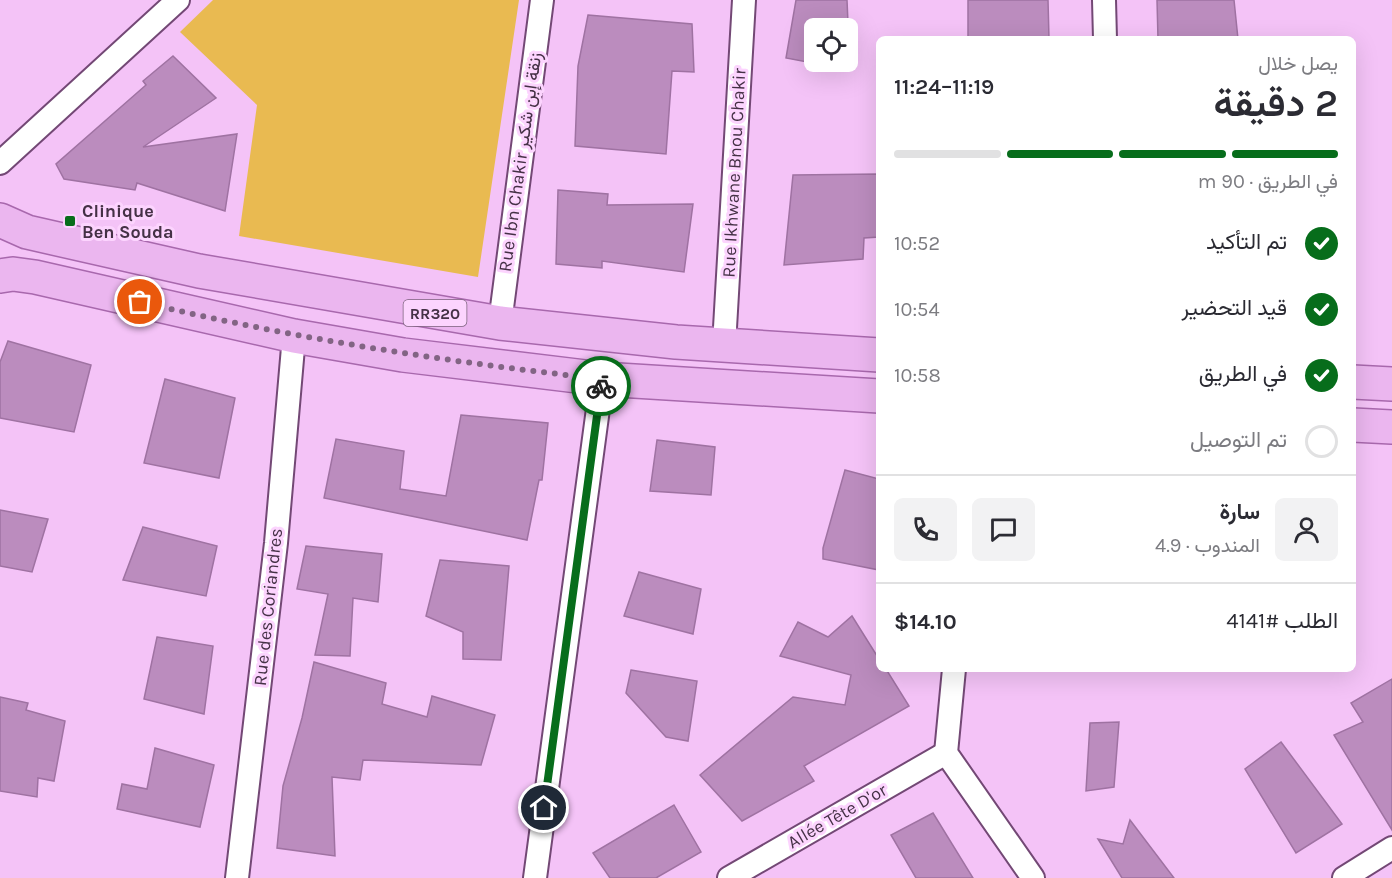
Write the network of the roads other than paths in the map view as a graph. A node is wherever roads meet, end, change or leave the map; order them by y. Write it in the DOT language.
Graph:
graph roads {
  1 [pos="178,0"];
  2 [pos="542,0"];
  3 [pos="744,0"];
  4 [pos="1104,0"];
  5 [pos="1105,36"];
  6 [pos="0,163"];
  7 [pos="0,220"];
  8 [pos="0,276"];
  9 [pos="500,323"];
  10 [pos="294,336"];
  11 [pos="724,345"];
  12 [pos="876,355"];
  13 [pos="602,379"];
  14 [pos="1356,382"];
  15 [pos="1392,384"];
  16 [pos="876,396"];
  17 [pos="1356,425"];
  18 [pos="1392,427"];
  19 [pos="954,672"];
  20 [pos="946,753"];
  21 [pos="1392,848"];
  22 [pos="237,878"];
  23 [pos="535,878"];
  24 [pos="729,878"];
  25 [pos="1033,878"];
  26 [pos="1344,878"];
  1 -- 6 [label="street"];
  2 -- 9 [label="street, Rue Ibn Chakir زنقة إبن شكير"];
  3 -- 11 [label="street, Rue Ikhwane Bnou Chakir"];
  4 -- 5 [label="street"];
  7 -- 9 [label="main road, RR320"];
  8 -- 10 [label="main road"];
  9 -- 11 [label="main road, RR320"];
  10 -- 13 [label="main road"];
  10 -- 22 [label="street, Rue des Coriandres"];
  11 -- 12 [label="main road, RR320"];
  13 -- 16 [label="main road"];
  13 -- 23 [label="street"];
  14 -- 15 [label="main road"];
  17 -- 18 [label="main road"];
  19 -- 20 [label="street"];
  20 -- 24 [label="street, Allée Tête D'or"];
  20 -- 25 [label="street"];
  21 -- 26 [label="street"];
}
